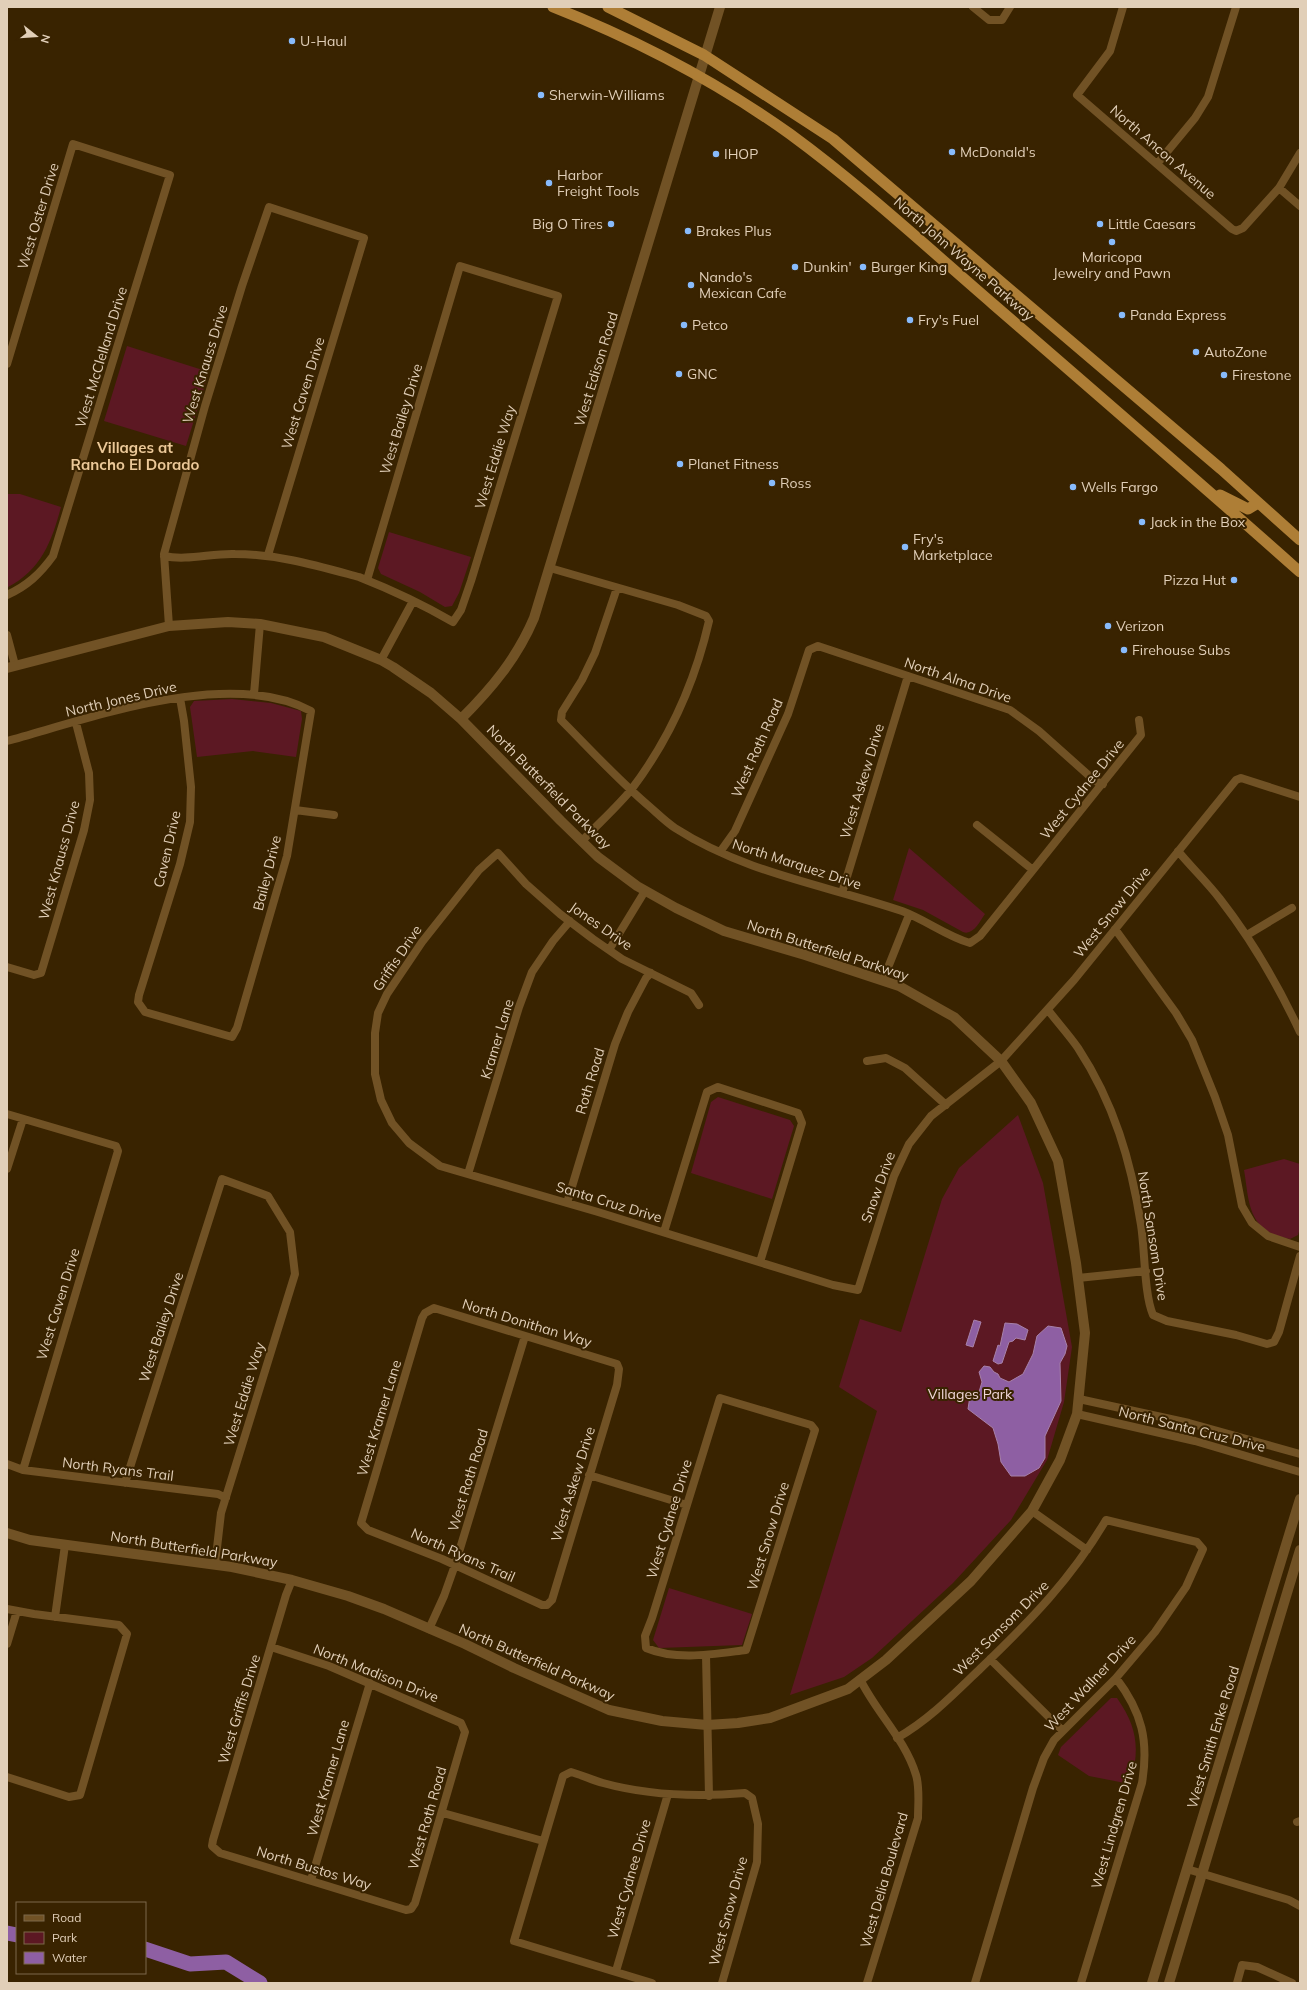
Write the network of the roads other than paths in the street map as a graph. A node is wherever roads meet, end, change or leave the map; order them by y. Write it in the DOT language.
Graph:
graph roads {
  1 [pos="553,7"];
  2 [pos="608,7"];
  3 [pos="720,7"];
  4 [pos="973,7"];
  5 [pos="1010,7"];
  6 [pos="1123,7"];
  7 [pos="1236,7"];
  8 [pos="704,55"];
  9 [pos="698,76"];
  10 [pos="73,144"];
  11 [pos="1300,153"];
  12 [pos="1157,164"];
  13 [pos="1280,188"];
  14 [pos="1300,206"];
  15 [pos="269,207"];
  16 [pos="460,266"];
  17 [pos="7,364"];
  18 [pos="1202,485"];
  19 [pos="1258,503"];
  20 [pos="1300,540"];
  21 [pos="268,555"];
  22 [pos="164,556"];
  23 [pos="550,568"];
  24 [pos="1300,572"];
  25 [pos="367,580"];
  26 [pos="617,588"];
  27 [pos="7,595"];
  28 [pos="413,600"];
  29 [pos="260,624"];
  30 [pos="169,626"];
  31 [pos="7,635"];
  32 [pos="809,650"];
  33 [pos="381,660"];
  34 [pos="11,666"];
  35 [pos="908,676"];
  36 [pos="254,694"];
  37 [pos="180,698"];
  38 [pos="312,711"];
  39 [pos="461,719"];
  40 [pos="1139,720"];
  41 [pos="76,722"];
  42 [pos="7,741"];
  43 [pos="1103,784"];
  44 [pos="630,790"];
  45 [pos="1300,797"];
  46 [pos="295,810"];
  47 [pos="334,815"];
  48 [pos="977,825"];
  49 [pos="582,841"];
  50 [pos="1178,851"];
  51 [pos="720,852"];
  52 [pos="498,854"];
  53 [pos="1033,870"];
  54 [pos="645,890"];
  55 [pos="842,893"];
  56 [pos="1292,908"];
  57 [pos="909,915"];
  58 [pos="570,921"];
  59 [pos="1115,929"];
  60 [pos="1247,935"];
  61 [pos="970,943"];
  62 [pos="609,950"];
  63 [pos="7,967"];
  64 [pos="651,973"];
  65 [pos="883,980"];
  66 [pos="700,1005"];
  67 [pos="1048,1010"];
  68 [pos="1300,1032"];
  69 [pos="232,1037"];
  70 [pos="867,1061"];
  71 [pos="1001,1061"];
  72 [pos="381,1100"];
  73 [pos="946,1105"];
  74 [pos="7,1114"];
  75 [pos="23,1119"];
  76 [pos="7,1169"];
  77 [pos="468,1174"];
  78 [pos="566,1203"];
  79 [pos="290,1232"];
  80 [pos="664,1232"];
  81 [pos="1300,1247"];
  82 [pos="1300,1256"];
  83 [pos="760,1262"];
  84 [pos="1146,1271"];
  85 [pos="1078,1278"];
  86 [pos="858,1290"];
  87 [pos="425,1313"];
  88 [pos="525,1336"];
  89 [pos="618,1369"];
  90 [pos="720,1398"];
  91 [pos="1080,1399"];
  92 [pos="1077,1414"];
  93 [pos="1300,1454"];
  94 [pos="7,1464"];
  95 [pos="23,1470"];
  96 [pos="1300,1472"];
  97 [pos="589,1475"];
  98 [pos="125,1483"];
  99 [pos="226,1498"];
  100 [pos="1300,1499"];
  101 [pos="687,1505"];
  102 [pos="1032,1511"];
  103 [pos="1106,1520"];
  104 [pos="368,1530"];
  105 [pos="7,1533"];
  106 [pos="65,1545"];
  107 [pos="1087,1550"];
  108 [pos="1300,1550"];
  109 [pos="214,1565"];
  110 [pos="455,1565"];
  111 [pos="292,1580"];
  112 [pos="548,1605"];
  113 [pos="7,1609"];
  114 [pos="17,1611"];
  115 [pos="55,1617"];
  116 [pos="429,1629"];
  117 [pos="7,1644"];
  118 [pos="271,1648"];
  119 [pos="706,1655"];
  120 [pos="990,1659"];
  121 [pos="1116,1678"];
  122 [pos="860,1680"];
  123 [pos="370,1683"];
  124 [pos="707,1725"];
  125 [pos="1063,1731"];
  126 [pos="466,1732"];
  127 [pos="898,1738"];
  128 [pos="7,1777"];
  129 [pos="668,1794"];
  130 [pos="709,1796"];
  131 [pos="443,1813"];
  132 [pos="543,1841"];
  133 [pos="212,1846"];
  134 [pos="1187,1869"];
  135 [pos="1202,1873"];
  136 [pos="311,1880"];
  137 [pos="1300,1906"];
  138 [pos="411,1909"];
  139 [pos="616,1972"];
  140 [pos="652,1983"];
  141 [pos="722,1983"];
  142 [pos="867,1983"];
  143 [pos="975,1983"];
  144 [pos="1081,1983"];
  145 [pos="1152,1983"];
  146 [pos="1169,1983"];
  147 [pos="1237,1983"];
  148 [pos="1292,1983"];
  1 -- 9 [label="highway, North John Wayne Parkway"];
  2 -- 8 [label="highway"];
  3 -- 8 [label="street, West Edison Road"];
  4 -- 5 [label="street"];
  6 -- 12 [label="street, North Ancon Avenue"];
  7 -- 12 [label="street"];
  8 -- 9 [label="street, West Edison Road"];
  8 -- 19 [label="highway"];
  9 -- 18 [label="highway, North John Wayne Parkway"];
  9 -- 23 [label="street, West Edison Road"];
  10 -- 17 [label="street, West Oster Drive"];
  10 -- 27 [label="street, West McClelland Drive"];
  11 -- 13 [label="street"];
  12 -- 13 [label="street, North Ancon Avenue"];
  13 -- 14 [label="street"];
  15 -- 21 [label="street, West Caven Drive"];
  15 -- 22 [label="street, West Knauss Drive"];
  16 -- 25 [label="street, West Bailey Drive"];
  16 -- 28 [label="street, West Eddie Way"];
  18 -- 19 [label="highway"];
  18 -- 24 [label="highway, North John Wayne Parkway"];
  19 -- 20 [label="highway"];
  21 -- 22 [label="street"];
  21 -- 25 [label="street"];
  22 -- 30 [label="street, West Knauss Drive"];
  23 -- 26 [label="street"];
  23 -- 39 [label="street, West Edison Road"];
  25 -- 28 [label="street"];
  26 -- 44 [label="street, North Marquez Drive"];
  26 -- 44 [label="street"];
  28 -- 33 [label="street"];
  29 -- 30 [label="street, North Butterfield Parkway"];
  29 -- 33 [label="street, North Butterfield Parkway"];
  29 -- 36 [label="street"];
  30 -- 34 [label="street, North Butterfield Parkway"];
  31 -- 34 [label="street"];
  32 -- 35 [label="street, North Alma Drive"];
  32 -- 51 [label="street, West Roth Road"];
  33 -- 39 [label="street, North Butterfield Parkway"];
  35 -- 43 [label="street, North Alma Drive"];
  35 -- 55 [label="street, West Askew Drive"];
  36 -- 37 [label="street, North Jones Drive"];
  36 -- 38 [label="street, North Jones Drive"];
  37 -- 41 [label="street, North Jones Drive"];
  37 -- 69 [label="street, Caven Drive"];
  38 -- 46 [label="street, Bailey Drive"];
  39 -- 49 [label="street, North Butterfield Parkway"];
  40 -- 43 [label="street, West Cydnee Drive"];
  41 -- 42 [label="street, North Jones Drive"];
  41 -- 63 [label="street, West Knauss Drive"];
  43 -- 53 [label="street, West Cydnee Drive"];
  44 -- 49 [label="street"];
  44 -- 51 [label="street, North Marquez Drive"];
  45 -- 50 [label="street, West Snow Drive"];
  46 -- 47 [label="street"];
  46 -- 69 [label="street, Bailey Drive"];
  48 -- 53 [label="street"];
  49 -- 54 [label="street, North Butterfield Parkway"];
  50 -- 59 [label="street, West Snow Drive"];
  50 -- 60 [label="street"];
  51 -- 55 [label="street, North Marquez Drive"];
  52 -- 58 [label="street, Jones Drive"];
  52 -- 72 [label="street, Griffis Drive"];
  53 -- 61 [label="street, West Cydnee Drive"];
  54 -- 62 [label="street"];
  54 -- 65 [label="street, North Butterfield Parkway"];
  55 -- 57 [label="street, North Marquez Drive"];
  56 -- 60 [label="street"];
  57 -- 61 [label="street, North Marquez Drive"];
  57 -- 65 [label="street"];
  58 -- 62 [label="street, Jones Drive"];
  58 -- 77 [label="street, Kramer Lane"];
  59 -- 67 [label="street, West Snow Drive"];
  59 -- 81 [label="street"];
  60 -- 68 [label="street"];
  62 -- 64 [label="street, Jones Drive"];
  64 -- 66 [label="street, Jones Drive"];
  64 -- 78 [label="street, Roth Road"];
  65 -- 71 [label="street, North Butterfield Parkway"];
  67 -- 71 [label="street, West Snow Drive"];
  67 -- 84 [label="street, North Sansom Drive"];
  70 -- 73 [label="street"];
  71 -- 73 [label="street, Snow Drive"];
  71 -- 85 [label="street, North Butterfield Parkway"];
  72 -- 77 [label="street, Santa Cruz Drive"];
  73 -- 86 [label="street, Snow Drive"];
  74 -- 75 [label="street"];
  75 -- 76 [label="street"];
  75 -- 95 [label="street, West Caven Drive"];
  77 -- 78 [label="street, Santa Cruz Drive"];
  78 -- 80 [label="street, Santa Cruz Drive"];
  79 -- 98 [label="street, West Bailey Drive"];
  79 -- 99 [label="street, West Eddie Way"];
  80 -- 83 [label="street, Santa Cruz Drive"];
  80 -- 83 [label="street"];
  82 -- 84 [label="street, North Sansom Drive"];
  83 -- 86 [label="street, Santa Cruz Drive"];
  84 -- 85 [label="street"];
  85 -- 91 [label="street, North Butterfield Parkway"];
  87 -- 88 [label="street, North Donithan Way"];
  87 -- 104 [label="street, West Kramer Lane"];
  88 -- 89 [label="street, North Donithan Way"];
  88 -- 110 [label="street, West Roth Road"];
  89 -- 97 [label="street, West Askew Drive"];
  90 -- 101 [label="street, West Cydnee Drive"];
  90 -- 119 [label="street, West Snow Drive"];
  91 -- 92 [label="street, North Butterfield Parkway"];
  91 -- 93 [label="street, North Santa Cruz Drive"];
  92 -- 96 [label="street, North Santa Cruz Drive"];
  92 -- 102 [label="street, North Butterfield Parkway"];
  94 -- 95 [label="street, North Ryans Trail"];
  95 -- 98 [label="street, North Ryans Trail"];
  97 -- 101 [label="street"];
  97 -- 112 [label="street, West Askew Drive"];
  98 -- 99 [label="street, North Ryans Trail"];
  99 -- 109 [label="street, West Eddie Way"];
  100 -- 134 [label="street, West Smith Enke Road"];
  101 -- 119 [label="street, West Cydnee Drive"];
  102 -- 107 [label="street"];
  102 -- 122 [label="street, North Butterfield Parkway"];
  103 -- 107 [label="street, West Sansom Drive"];
  103 -- 121 [label="street, West Wallner Drive"];
  104 -- 110 [label="street, North Ryans Trail"];
  105 -- 106 [label="street, North Butterfield Parkway"];
  106 -- 109 [label="street, North Butterfield Parkway"];
  106 -- 115 [label="street"];
  107 -- 120 [label="street, West Sansom Drive"];
  108 -- 135 [label="street, West Smith Enke Road"];
  109 -- 111 [label="street, North Butterfield Parkway"];
  110 -- 112 [label="street, North Ryans Trail"];
  110 -- 116 [label="street, West Roth Road"];
  111 -- 116 [label="street, North Butterfield Parkway"];
  111 -- 118 [label="street, West Griffis Drive"];
  113 -- 114 [label="street"];
  114 -- 115 [label="street"];
  114 -- 117 [label="street"];
  115 -- 128 [label="street"];
  116 -- 124 [label="street, North Butterfield Parkway"];
  118 -- 123 [label="street, North Madison Drive"];
  118 -- 133 [label="street, West Griffis Drive"];
  119 -- 124 [label="street"];
  120 -- 125 [label="street"];
  120 -- 127 [label="street, West Sansom Drive"];
  121 -- 125 [label="street, West Wallner Drive"];
  121 -- 144 [label="street, West Lindgren Drive"];
  122 -- 124 [label="street, North Butterfield Parkway"];
  122 -- 127 [label="street, West Delia Boulevard"];
  123 -- 126 [label="street, North Madison Drive"];
  123 -- 136 [label="street, West Kramer Lane"];
  124 -- 130 [label="street"];
  125 -- 143 [label="street, West Wallner Drive"];
  126 -- 131 [label="street, West Roth Road"];
  127 -- 142 [label="street, West Delia Boulevard"];
  129 -- 130 [label="street"];
  129 -- 132 [label="street"];
  129 -- 139 [label="street, West Cydnee Drive"];
  130 -- 141 [label="street, West Snow Drive"];
  131 -- 132 [label="street"];
  131 -- 138 [label="street, West Roth Road"];
  132 -- 139 [label="street"];
  133 -- 136 [label="street, North Bustos Way"];
  134 -- 135 [label="street"];
  134 -- 145 [label="street, West Smith Enke Road"];
  135 -- 137 [label="street"];
  135 -- 146 [label="street, West Smith Enke Road"];
  136 -- 138 [label="street, North Bustos Way"];
  139 -- 140 [label="street"];
  147 -- 148 [label="street"];
}
